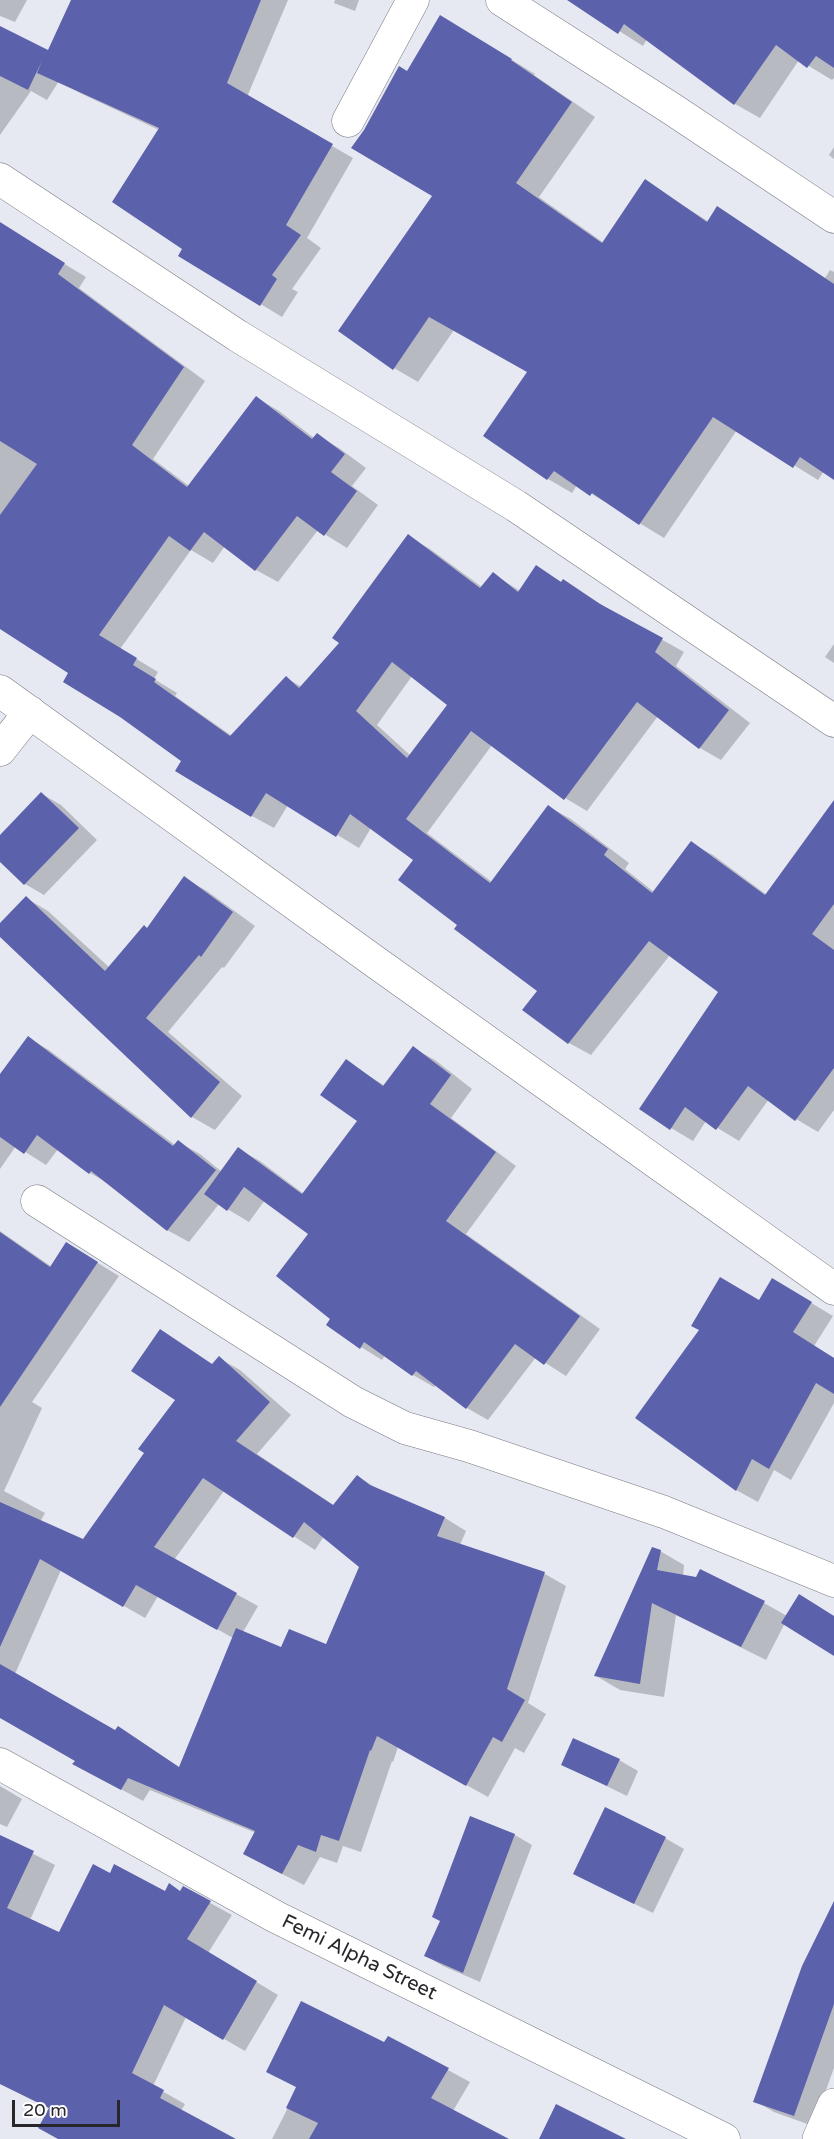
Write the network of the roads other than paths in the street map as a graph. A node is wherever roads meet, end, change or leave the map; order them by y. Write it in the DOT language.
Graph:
graph roads {
  1 [pos="413,0"];
  2 [pos="502,0"];
  3 [pos="348,121"];
  4 [pos="0,179"];
  5 [pos="834,217"];
  6 [pos="0,691"];
  7 [pos="30,712"];
  8 [pos="834,721"];
  9 [pos="0,750"];
  10 [pos="37,1201"];
  11 [pos="834,1289"];
  12 [pos="834,1581"];
  13 [pos="0,1764"];
  14 [pos="834,2105"];
  15 [pos="724,2139"];
  16 [pos="819,2139"];
  1 -- 3 [label="street"];
  2 -- 5 [label="street"];
  4 -- 8 [label="street"];
  6 -- 7 [label="street"];
  7 -- 9 [label="street"];
  7 -- 11 [label="street"];
  10 -- 12 [label="street"];
  13 -- 15 [label="street, Femi Alpha Street"];
  14 -- 16 [label="street"];
}
